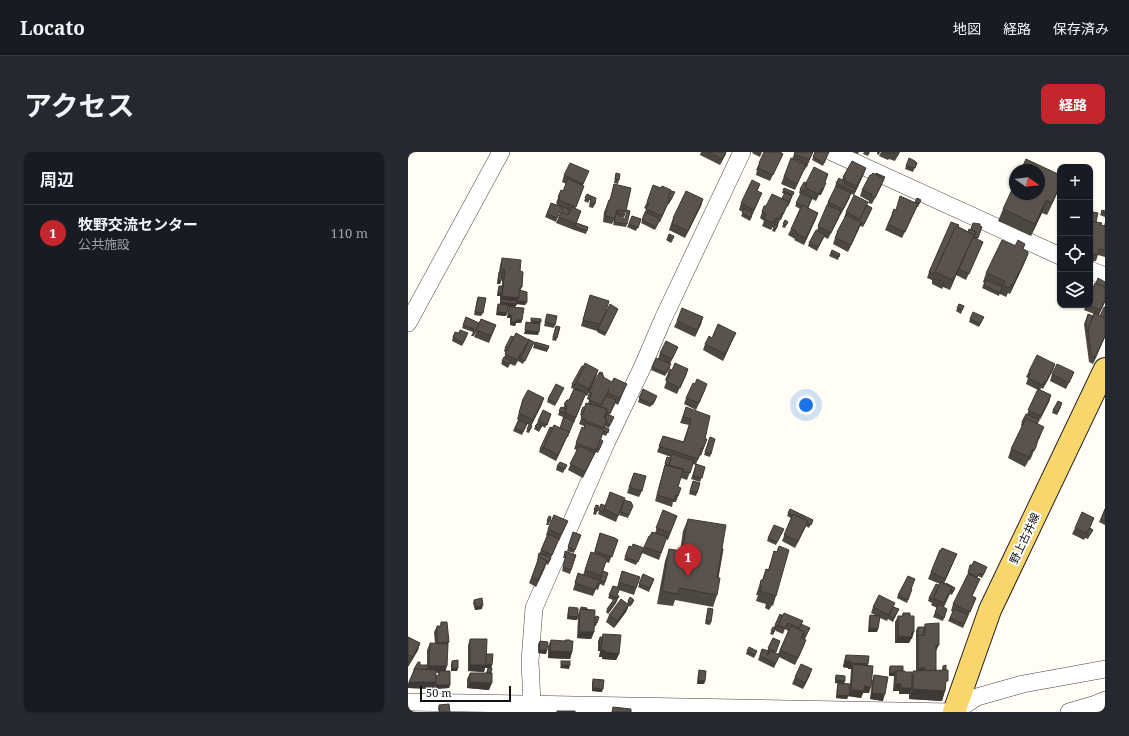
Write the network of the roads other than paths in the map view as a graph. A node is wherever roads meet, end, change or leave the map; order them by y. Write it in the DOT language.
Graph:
graph roads {
  1 [pos="501,152"];
  2 [pos="742,152"];
  3 [pos="832,152"];
  4 [pos="1057,255"];
  5 [pos="1093,271"];
  6 [pos="1105,276"];
  7 [pos="408,323"];
  8 [pos="1105,369"];
  9 [pos="1105,669"];
  10 [pos="1105,700"];
  11 [pos="408,702"];
  12 [pos="533,708"];
  13 [pos="716,710"];
  14 [pos="859,711"];
  15 [pos="953,712"];
  16 [pos="1068,712"];
  1 -- 7 [label="street"];
  2 -- 12 [label="street"];
  3 -- 4 [label="street"];
  5 -- 6 [label="street"];
  8 -- 15 [label="main road, 野上古井線"];
  9 -- 15 [label="street"];
  10 -- 16 [label="street"];
  11 -- 12 [label="street"];
  12 -- 13 [label="street"];
  13 -- 14 [label="street"];
  14 -- 15 [label="street"];
}
